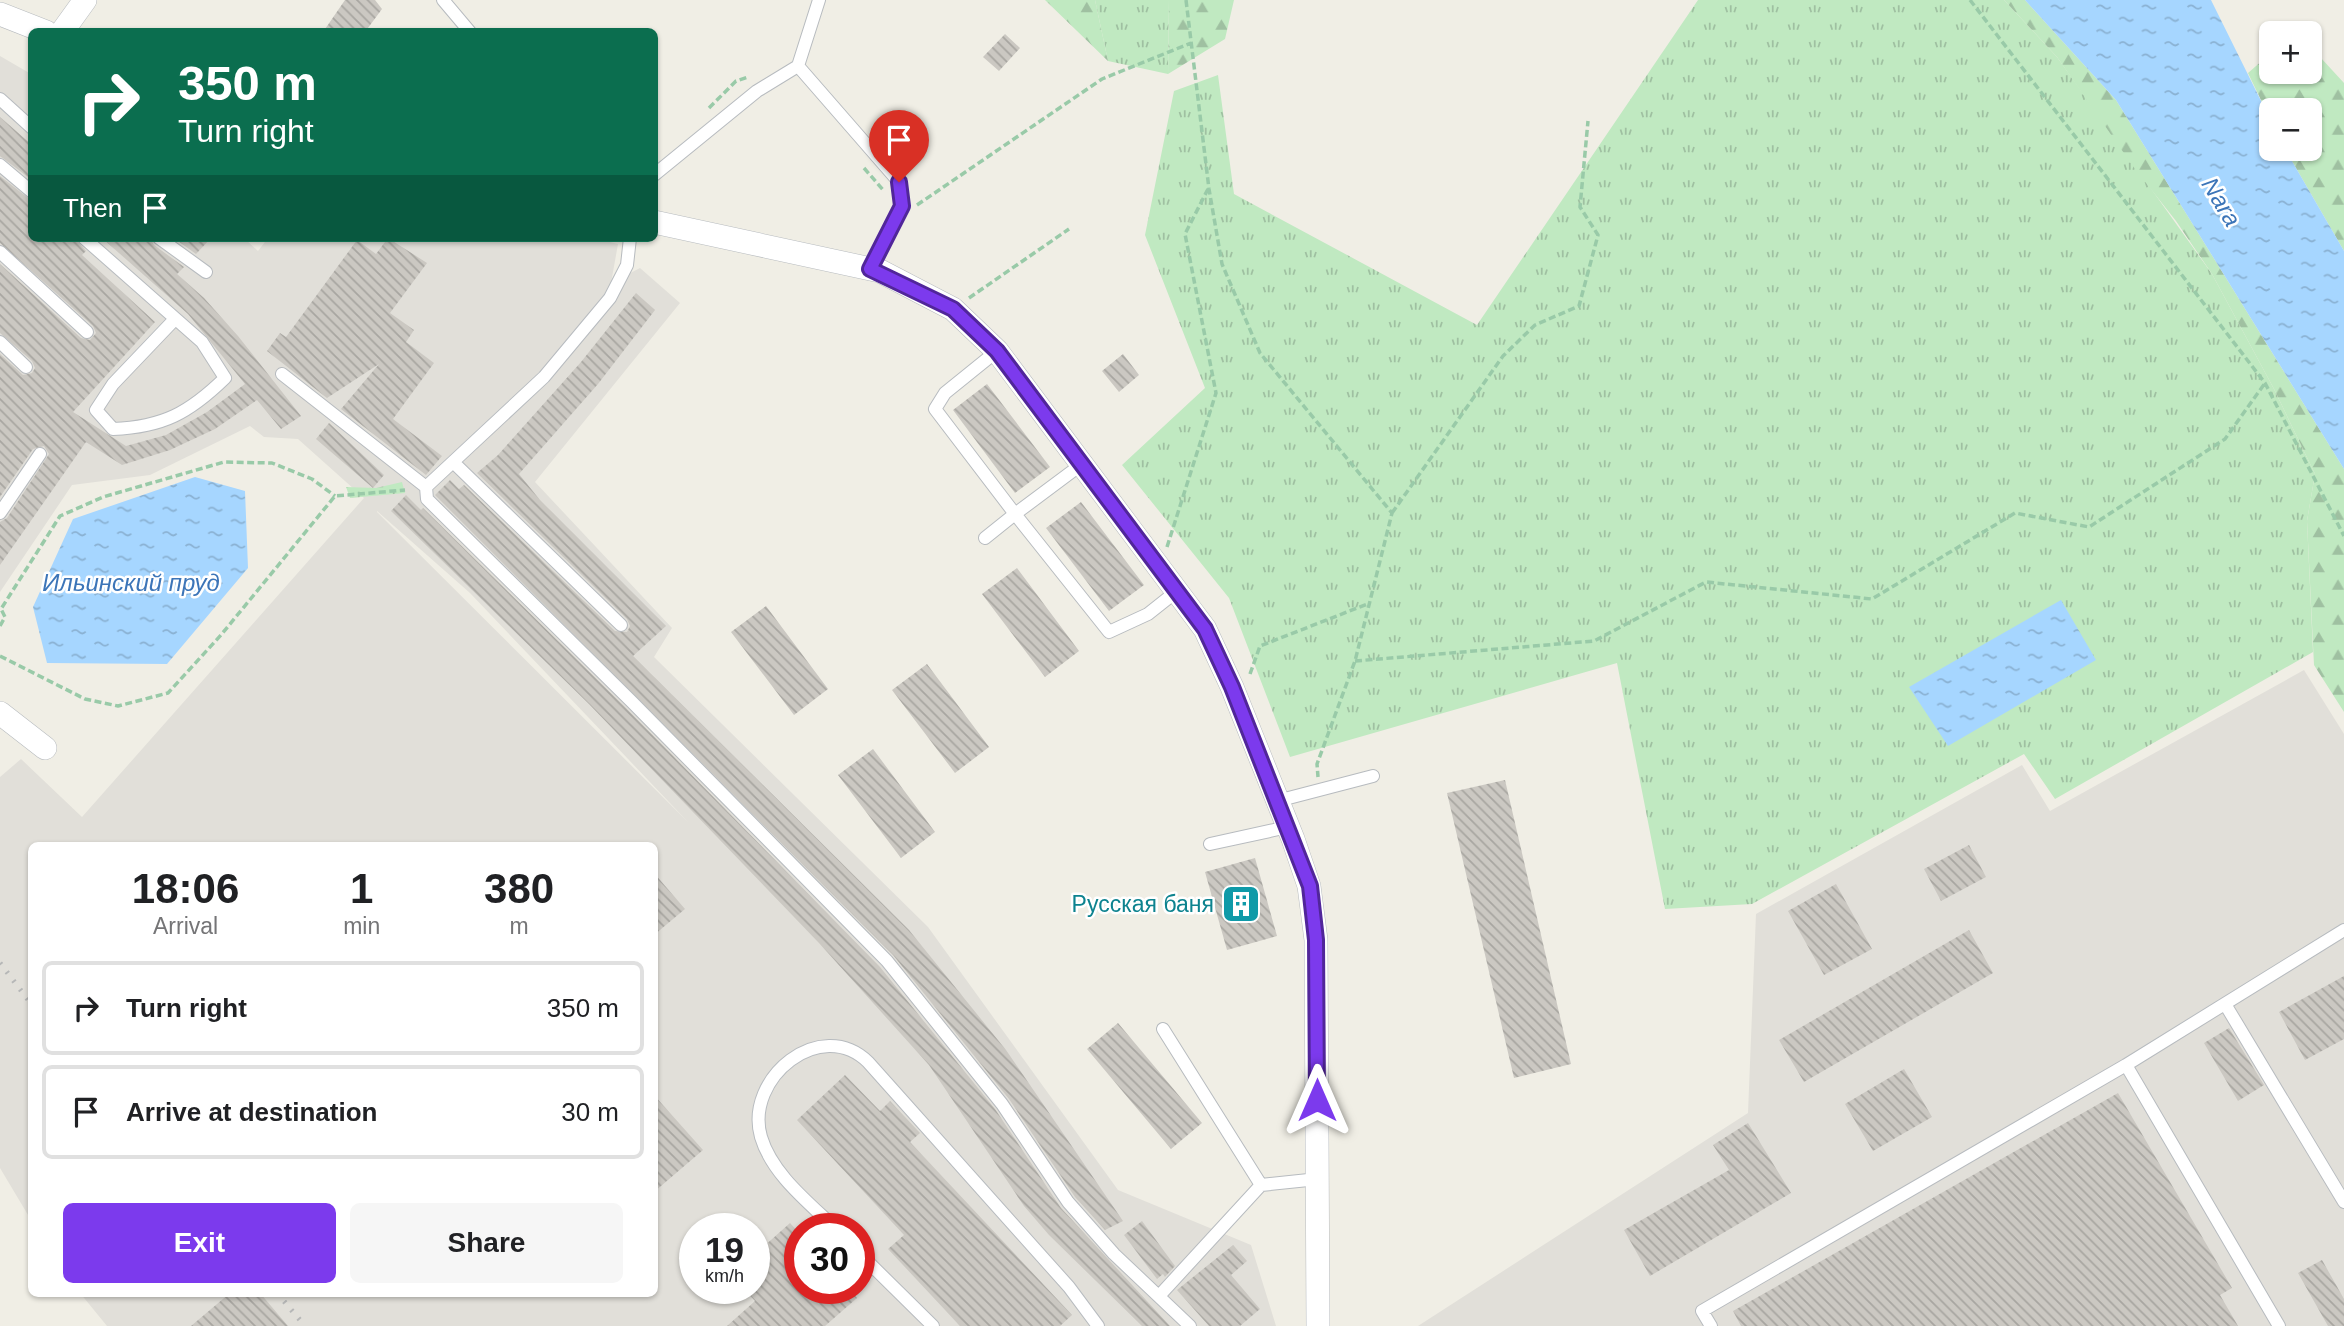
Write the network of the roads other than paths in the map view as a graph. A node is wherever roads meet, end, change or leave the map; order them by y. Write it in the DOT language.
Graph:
graph roads {
  1 [pos="85,0"];
  2 [pos="443,0"];
  3 [pos="819,0"];
  4 [pos="0,14"];
  5 [pos="36,28"];
  6 [pos="65,28"];
  7 [pos="467,28"];
  8 [pos="798,66"];
  9 [pos="0,99"];
  10 [pos="28,124"];
  11 [pos="0,165"];
  12 [pos="658,172"];
  13 [pos="28,189"];
  14 [pos="658,223"];
  15 [pos="88,242"];
  16 [pos="165,242"];
  17 [pos="629,242"];
  18 [pos="0,252"];
  19 [pos="870,269"];
  20 [pos="206,272"];
  21 [pos="175,319"];
  22 [pos="87,332"];
  23 [pos="0,342"];
  24 [pos="997,351"];
  25 [pos="26,367"];
  26 [pos="282,374"];
  27 [pos="40,454"];
  28 [pos="453,462"];
  29 [pos="1082,464"];
  30 [pos="426,487"];
  31 [pos="0,513"];
  32 [pos="1015,514"];
  33 [pos="985,538"];
  34 [pos="1177,591"];
  35 [pos="621,625"];
  36 [pos="0,713"];
  37 [pos="45,748"];
  38 [pos="1373,776"];
  39 [pos="1277,801"];
  40 [pos="1288,827"];
  41 [pos="1210,844"];
  42 [pos="2344,930"];
  43 [pos="2225,1004"];
  44 [pos="1163,1029"];
  45 [pos="2126,1065"];
  46 [pos="1318,1179"];
  47 [pos="1261,1185"];
  48 [pos="2344,1202"];
  49 [pos="820,1213"];
  50 [pos="875,1269"];
  51 [pos="1158,1296"];
  52 [pos="933,1326"];
  53 [pos="1098,1326"];
  54 [pos="1190,1326"];
  55 [pos="1318,1326"];
  56 [pos="1711,1326"];
  57 [pos="2279,1326"];
  1 -- 6 [label="street"];
  2 -- 7 [label="lane"];
  3 -- 8 [label="lane"];
  4 -- 5 [label="street"];
  8 -- 12 [label="lane"];
  8 -- 19 [label="lane"];
  9 -- 10 [label="lane"];
  11 -- 13 [label="lane"];
  14 -- 19 [label="street"];
  15 -- 21 [label="lane"];
  16 -- 20 [label="lane"];
  17 -- 28 [label="lane"];
  18 -- 22 [label="lane"];
  19 -- 24 [label="street"];
  21 -- 21 [label="lane"];
  23 -- 25 [label="lane"];
  24 -- 29 [label="street"];
  24 -- 32 [label="lane"];
  26 -- 30 [label="lane"];
  27 -- 31 [label="lane"];
  28 -- 30 [label="lane"];
  28 -- 35 [label="lane"];
  29 -- 32 [label="lane"];
  29 -- 34 [label="street"];
  30 -- 51 [label="lane"];
  32 -- 33 [label="lane"];
  32 -- 34 [label="lane"];
  34 -- 39 [label="street"];
  36 -- 37 [label="street"];
  38 -- 39 [label="lane"];
  39 -- 40 [label="street"];
  40 -- 41 [label="lane"];
  40 -- 46 [label="street"];
  42 -- 43 [label="lane"];
  43 -- 45 [label="lane"];
  43 -- 48 [label="lane"];
  44 -- 47 [label="lane"];
  45 -- 56 [label="lane"];
  45 -- 57 [label="lane"];
  46 -- 47 [label="lane"];
  46 -- 55 [label="street"];
  47 -- 51 [label="lane"];
  49 -- 53 [label="lane"];
  50 -- 52 [label="lane"];
  51 -- 54 [label="lane"];
}
